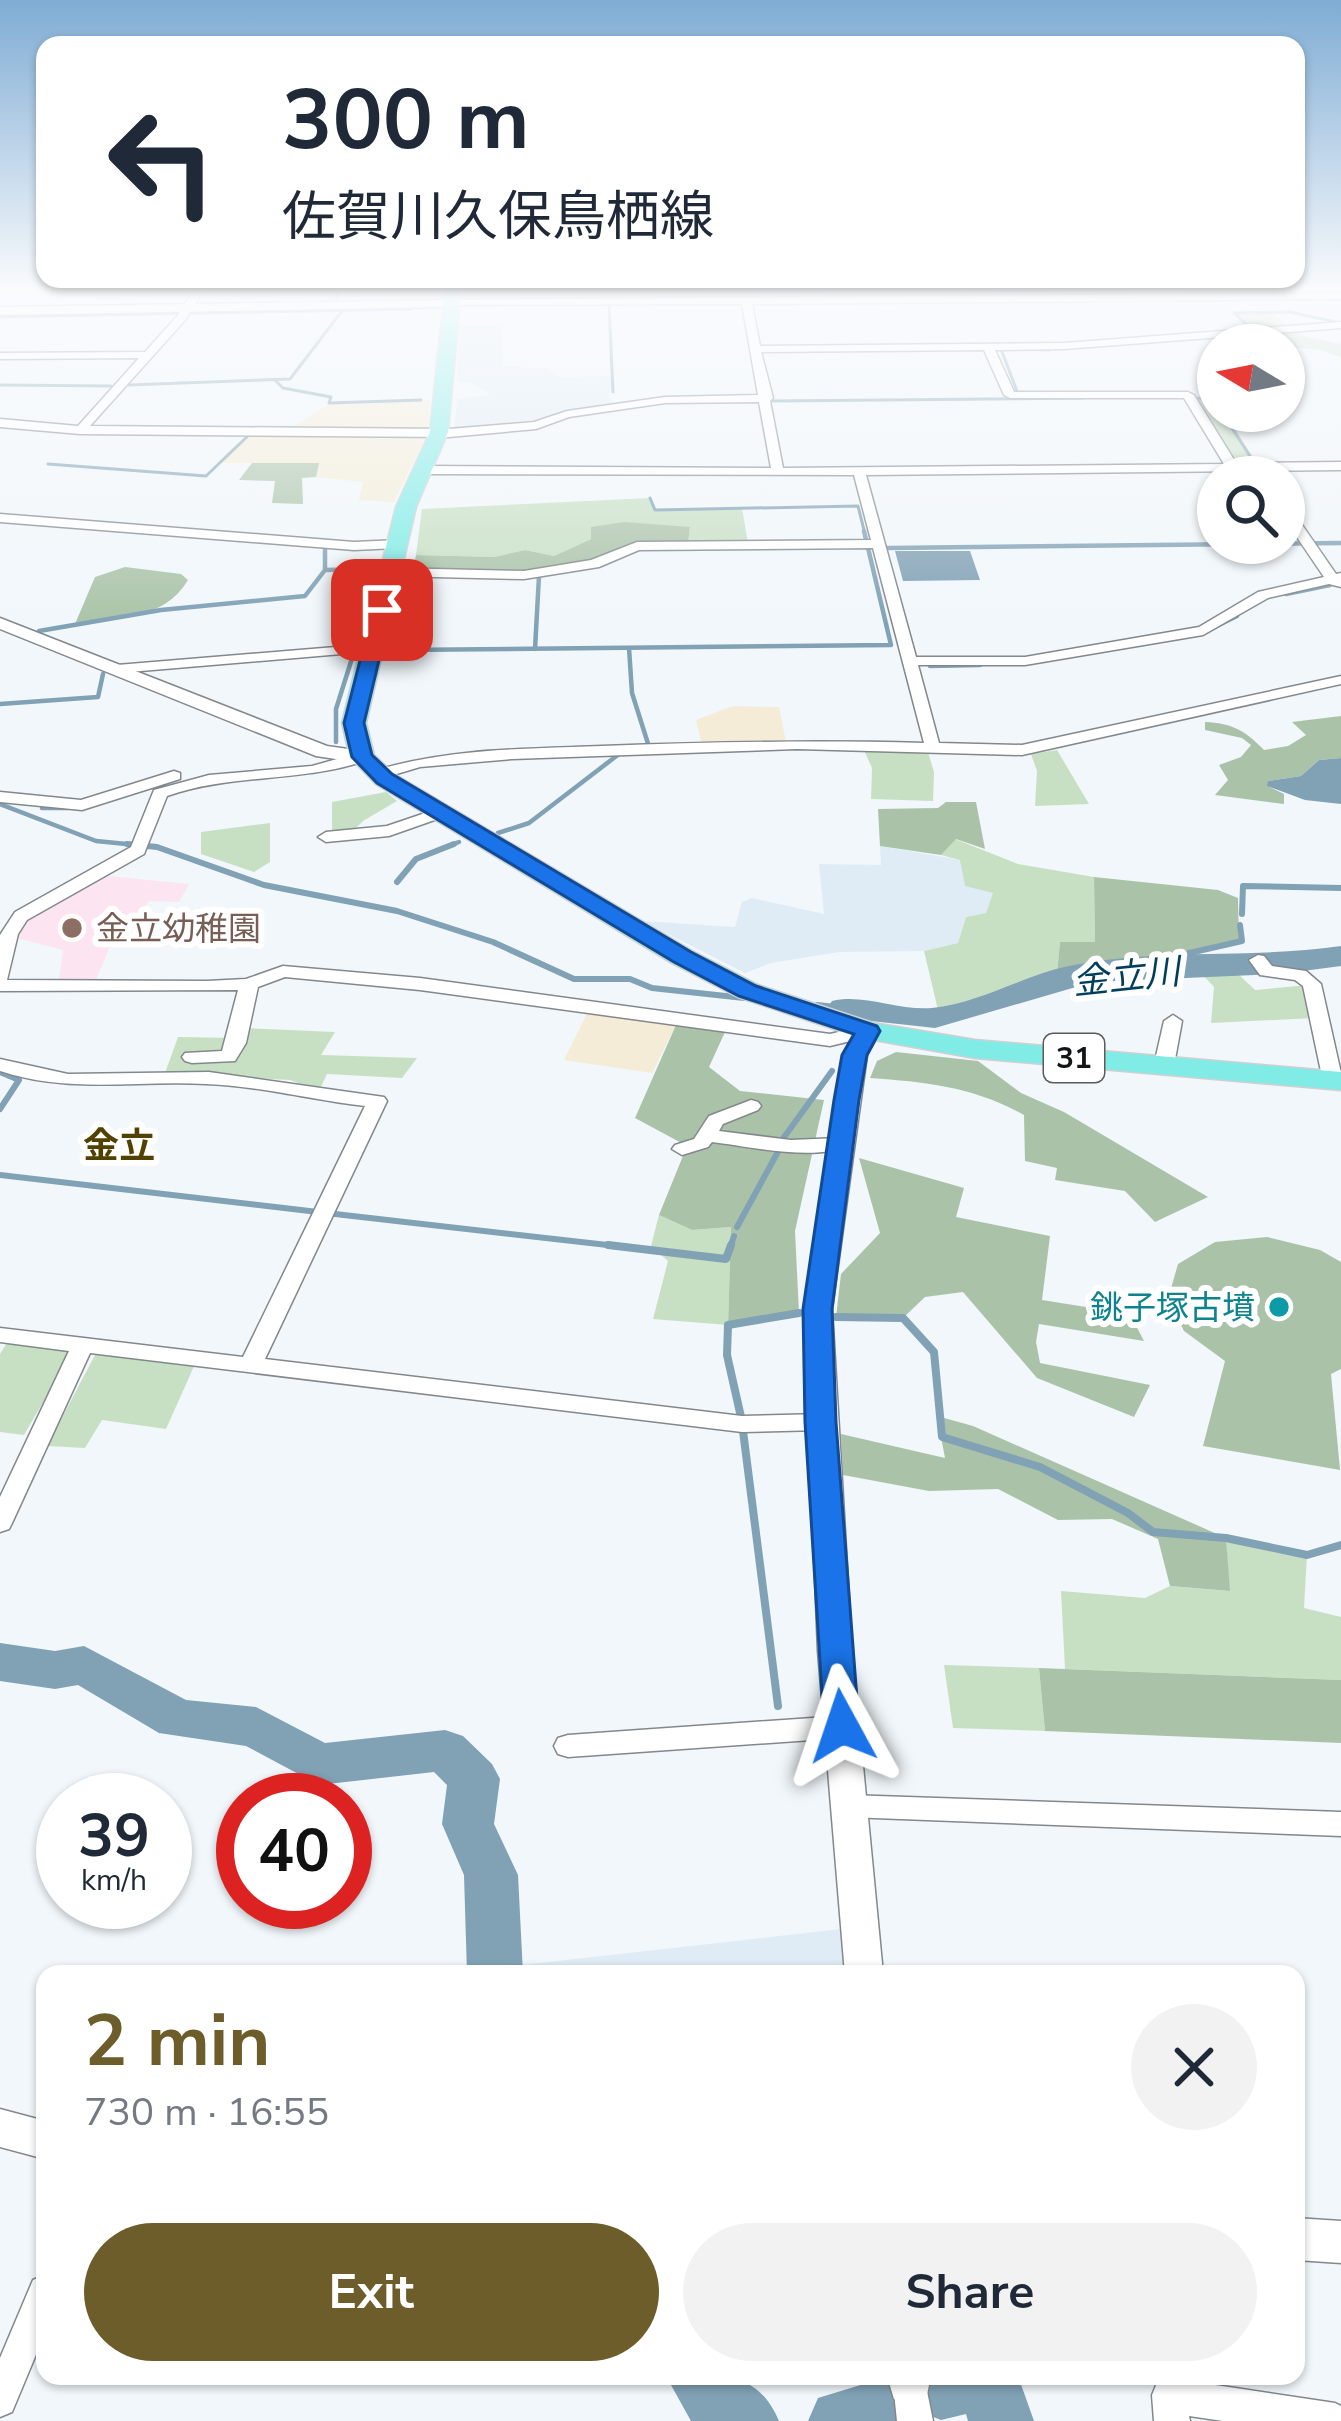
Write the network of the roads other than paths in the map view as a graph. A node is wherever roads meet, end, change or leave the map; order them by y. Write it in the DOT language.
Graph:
graph roads {
  1 [pos="106,401"];
  2 [pos="441,401"];
  3 [pos="657,401"];
  4 [pos="766,401"];
  5 [pos="1192,401"];
  6 [pos="0,423"];
  7 [pos="80,430"];
  8 [pos="439,432"];
  9 [pos="1225,456"];
  10 [pos="1341,466"];
  11 [pos="1197,467"];
  12 [pos="1305,469"];
  13 [pos="422,470"];
  14 [pos="778,472"];
  15 [pos="859,472"];
  16 [pos="0,518"];
  17 [pos="1305,540"];
  18 [pos="398,544"];
  19 [pos="872,544"];
  20 [pos="391,572"];
  21 [pos="1337,581"];
  22 [pos="0,623"];
  23 [pos="372,648"];
  24 [pos="912,661"];
  25 [pos="117,669"];
  26 [pos="1341,680"];
  27 [pos="933,749"];
  28 [pos="371,766"];
  29 [pos="190,779"];
  30 [pos="0,797"];
  31 [pos="440,813"];
  32 [pos="326,838"];
  33 [pos="1262,966"];
  34 [pos="0,975"];
  35 [pos="249,984"];
  36 [pos="1173,1022"];
  37 [pos="868,1031"];
  38 [pos="192,1057"];
  39 [pos="0,1065"];
  40 [pos="1164,1065"];
  41 [pos="1337,1081"];
  42 [pos="751,1106"];
  43 [pos="706,1136"];
  44 [pos="839,1144"];
  45 [pos="682,1149"];
  46 [pos="0,1335"];
  47 [pos="82,1346"];
  48 [pos="250,1366"];
  49 [pos="820,1422"];
  50 [pos="0,1523"];
  51 [pos="842,1726"];
  52 [pos="568,1746"];
  53 [pos="848,1806"];
  54 [pos="1341,1824"];
  55 [pos="863,1965"];
  56 [pos="0,2128"];
  57 [pos="36,2138"];
  58 [pos="1305,2240"];
  59 [pos="1341,2242"];
  60 [pos="36,2314"];
  61 [pos="0,2400"];
  62 [pos="1172,2421"];
  63 [pos="1335,2421"];
  1 -- 7 [label="street"];
  2 -- 8 [label="main road"];
  3 -- 8 [label="street"];
  4 -- 14 [label="street"];
  5 -- 9 [label="street"];
  6 -- 7 [label="street"];
  7 -- 8 [label="street"];
  8 -- 13 [label="main road"];
  10 -- 12 [label="street"];
  11 -- 15 [label="street"];
  13 -- 14 [label="street"];
  13 -- 18 [label="main road"];
  14 -- 15 [label="street"];
  15 -- 19 [label="street"];
  16 -- 18 [label="street"];
  17 -- 21 [label="street"];
  18 -- 20 [label="main road"];
  19 -- 20 [label="street"];
  19 -- 24 [label="street"];
  20 -- 23 [label="main road"];
  21 -- 24 [label="street"];
  22 -- 25 [label="street"];
  23 -- 25 [label="street"];
  23 -- 28 [label="main road"];
  24 -- 27 [label="street"];
  25 -- 28 [label="street"];
  26 -- 27 [label="street"];
  27 -- 28 [label="street"];
  28 -- 29 [label="street"];
  28 -- 31 [label="main road, 31"];
  29 -- 30 [label="street"];
  29 -- 34 [label="street"];
  31 -- 32 [label="street"];
  31 -- 37 [label="main road, 31"];
  33 -- 41 [label="street"];
  34 -- 35 [label="street"];
  35 -- 37 [label="street"];
  35 -- 38 [label="street"];
  36 -- 40 [label="street"];
  37 -- 40 [label="main road, 31"];
  37 -- 44 [label="street"];
  39 -- 48 [label="street"];
  40 -- 41 [label="main road, 31"];
  42 -- 43 [label="street"];
  43 -- 44 [label="street"];
  43 -- 45 [label="street"];
  44 -- 49 [label="street"];
  46 -- 47 [label="street"];
  47 -- 48 [label="street"];
  47 -- 50 [label="street"];
  48 -- 49 [label="street"];
  49 -- 51 [label="street"];
  51 -- 52 [label="street"];
  51 -- 53 [label="street"];
  53 -- 54 [label="street"];
  53 -- 55 [label="street"];
  56 -- 57 [label="street"];
  58 -- 59 [label="street"];
  60 -- 61 [label="street"];
  62 -- 63 [label="street"];
}
